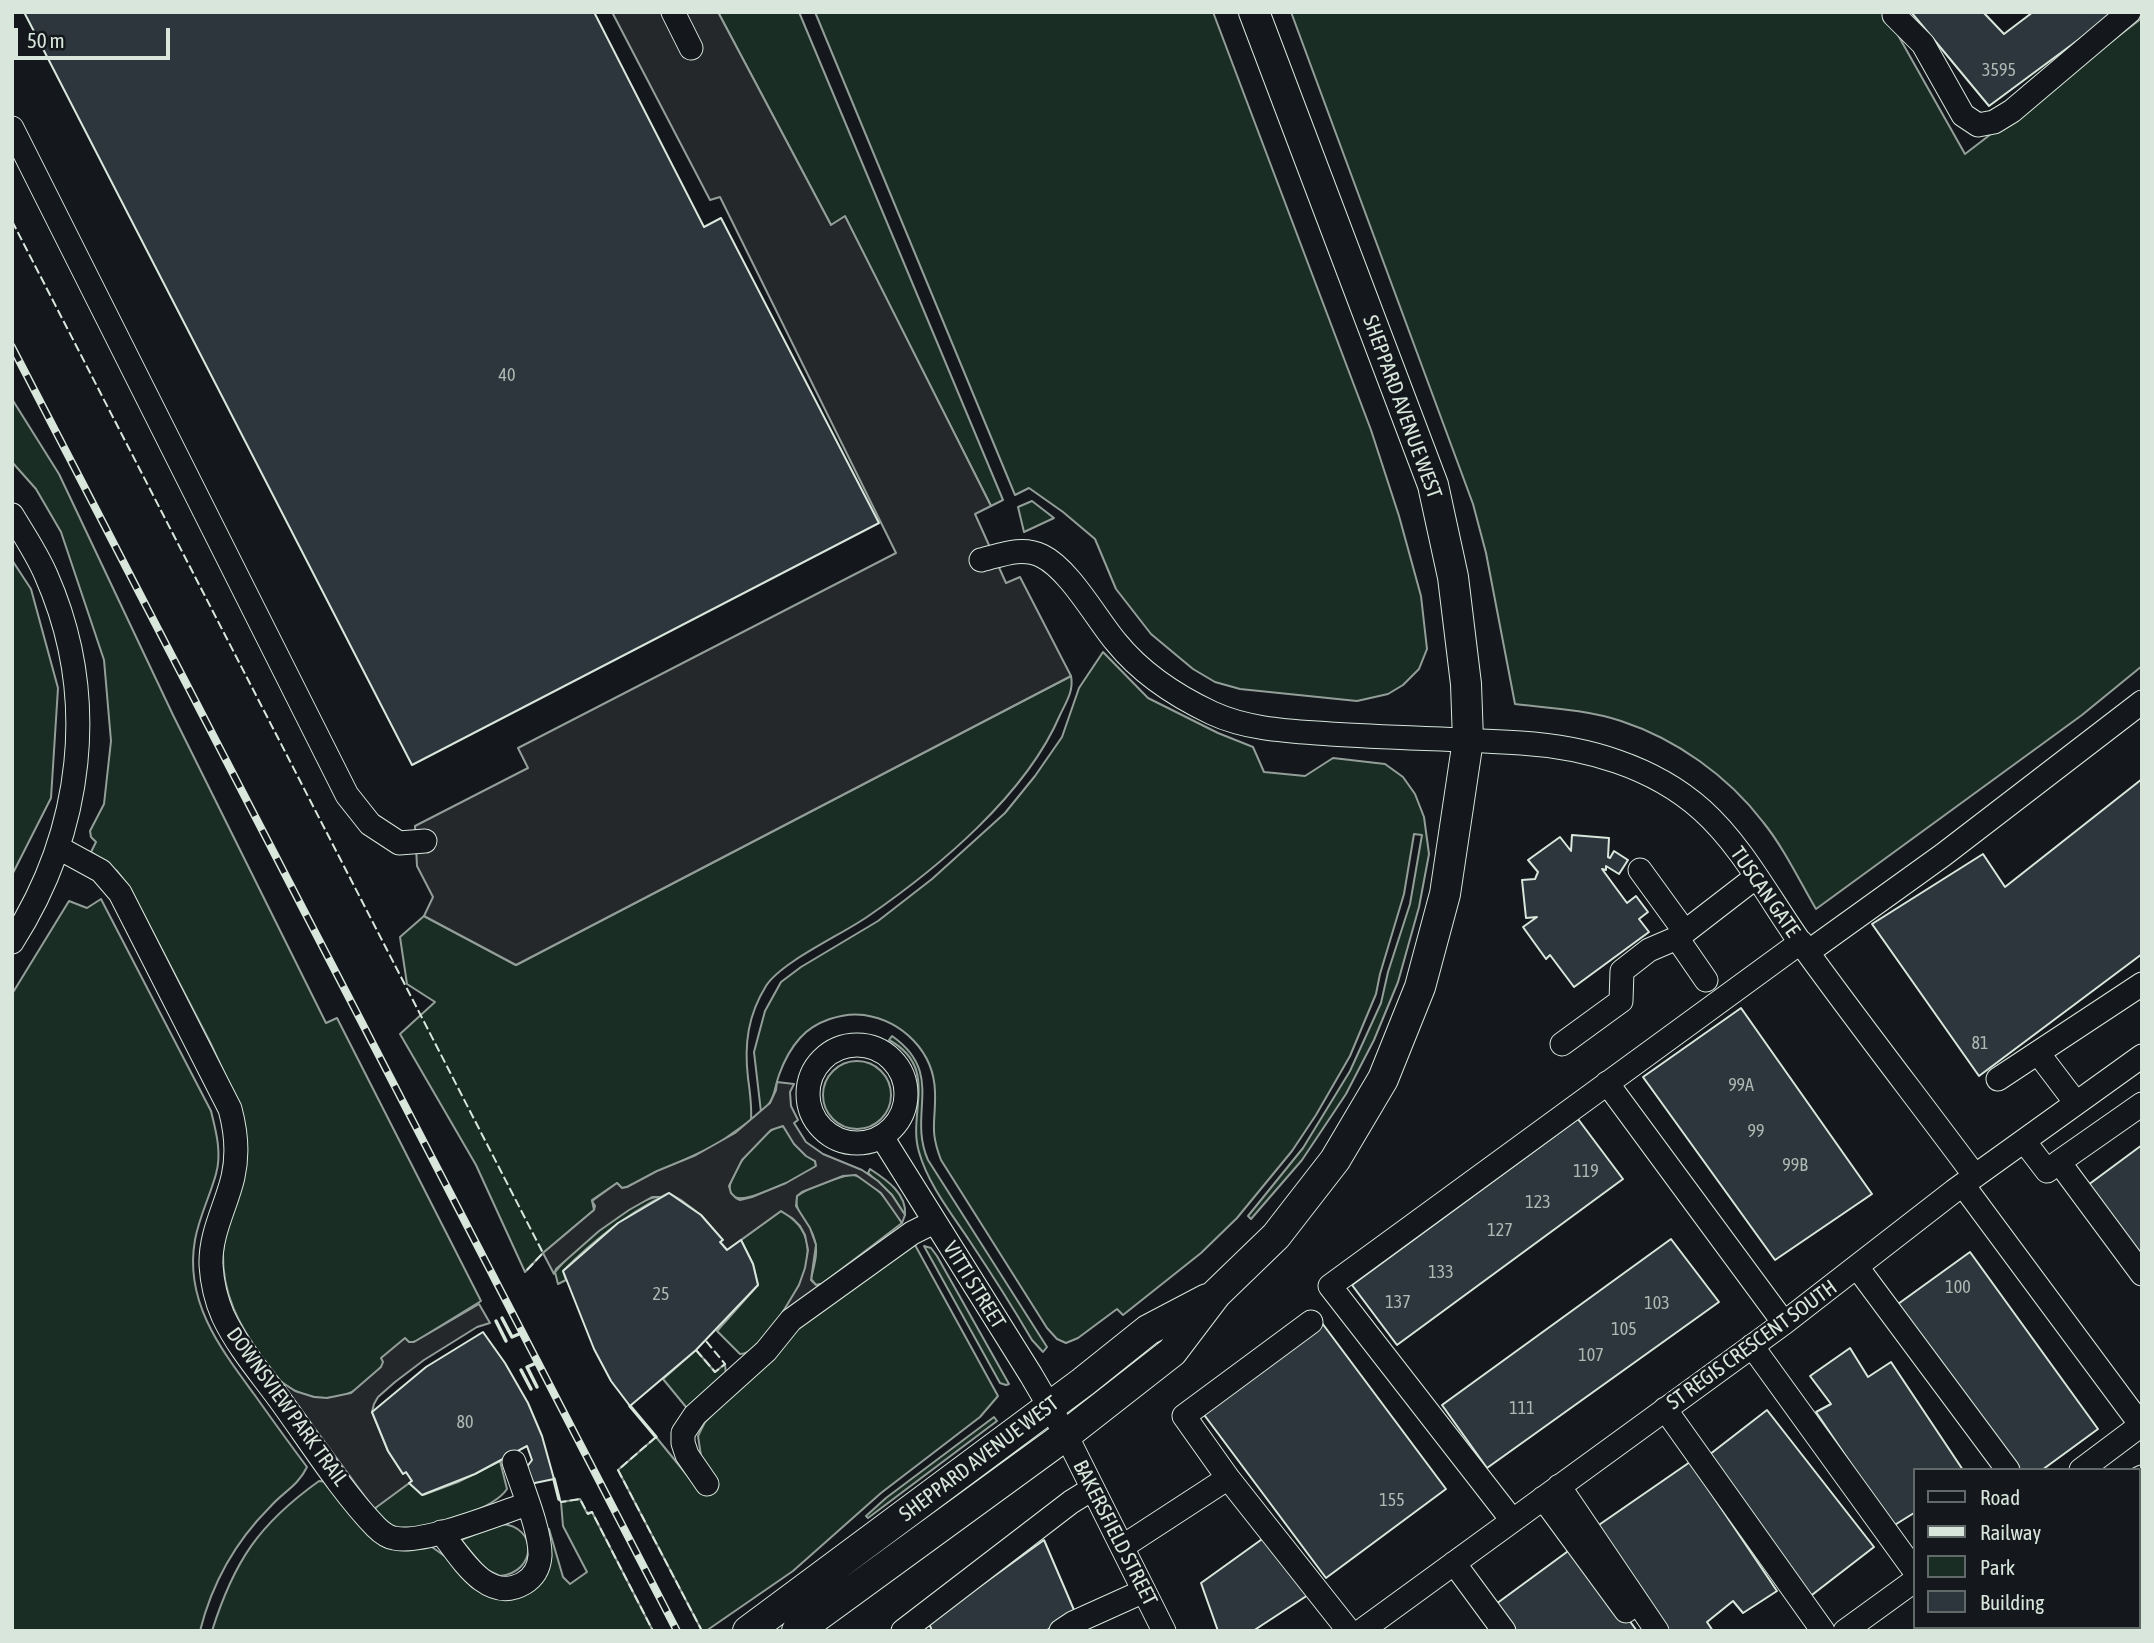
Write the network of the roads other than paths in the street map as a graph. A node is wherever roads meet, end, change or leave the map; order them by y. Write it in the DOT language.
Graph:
graph roads {
  1 [pos="673,12"];
  2 [pos="1254,12"];
  3 [pos="2129,12"];
  4 [pos="1894,15"];
  5 [pos="691,48"];
  6 [pos="12,128"];
  7 [pos="12,515"];
  8 [pos="981,560"];
  9 [pos="2142,702"];
  10 [pos="1468,740"];
  11 [pos="425,841"];
  12 [pos="59,848"];
  13 [pos="1640,870"];
  14 [pos="1756,877"];
  15 [pos="1681,935"];
  16 [pos="12,942"];
  17 [pos="1804,947"];
  18 [pos="1706,980"];
  19 [pos="2142,984"];
  20 [pos="1562,1044"];
  21 [pos="2038,1053"];
  22 [pos="2142,1056"];
  23 [pos="1998,1079"];
  24 [pos="1607,1083"];
  25 [pos="2082,1099"];
  26 [pos="2142,1104"];
  27 [pos="2110,1126"];
  28 [pos="882,1137"];
  29 [pos="2024,1140"];
  30 [pos="2059,1163"];
  31 [pos="1969,1181"];
  32 [pos="934,1222"];
  33 [pos="1857,1267"];
  34 [pos="2142,1274"];
  35 [pos="1216,1294"];
  36 [pos="1311,1322"];
  37 [pos="1784,1323"];
  38 [pos="1752,1346"];
  39 [pos="1049,1407"];
  40 [pos="1665,1409"];
  41 [pos="1066,1435"];
  42 [pos="514,1462"];
  43 [pos="2007,1468"];
  44 [pos="2084,1468"];
  45 [pos="1228,1478"];
  46 [pos="707,1485"];
  47 [pos="1092,1489"];
  48 [pos="1551,1492"];
  49 [pos="527,1504"];
  50 [pos="1512,1520"];
  51 [pos="441,1532"];
  52 [pos="1122,1548"];
  53 [pos="1454,1563"];
  54 [pos="1912,1567"];
  55 [pos="1912,1582"];
  56 [pos="1144,1591"];
  57 [pos="748,1631"];
  58 [pos="797,1631"];
  59 [pos="902,1631"];
  60 [pos="1061,1631"];
  61 [pos="1164,1631"];
  62 [pos="1349,1631"];
  63 [pos="1361,1631"];
  64 [pos="1504,1631"];
  65 [pos="1640,1631"];
  66 [pos="1657,1631"];
  67 [pos="1823,1631"];
  68 [pos="1846,1631"];
  1 -- 5 [label="street"];
  2 -- 10 [label="main road, SHEPPARD AVENUE WEST"];
  3 -- 4 [label="street"];
  6 -- 11 [label="street"];
  7 -- 12 [label="street"];
  8 -- 10 [label="street, TUSCAN GATE"];
  9 -- 17 [label="street"];
  10 -- 14 [label="street, TUSCAN GATE"];
  10 -- 35 [label="main road, SHEPPARD AVENUE WEST"];
  12 -- 16 [label="street"];
  12 -- 51 [label="street, DOWNSVIEW PARK TRAIL"];
  13 -- 15 [label="street"];
  14 -- 15 [label="street"];
  14 -- 17 [label="street, TUSCAN GATE"];
  15 -- 18 [label="street"];
  15 -- 20 [label="street"];
  17 -- 24 [label="street"];
  17 -- 31 [label="street, TUSCAN GATE"];
  19 -- 21 [label="street"];
  21 -- 23 [label="street"];
  21 -- 25 [label="street"];
  22 -- 25 [label="street, ST REGIS CRESCENT SOUTH"];
  24 -- 37 [label="street"];
  24 -- 50 [label="street"];
  25 -- 27 [label="street"];
  25 -- 29 [label="street, ST REGIS CRESCENT SOUTH"];
  26 -- 27 [label="street"];
  27 -- 30 [label="street"];
  28 -- 28 [label="street"];
  28 -- 32 [label="street, VITTI STREET"];
  29 -- 30 [label="street"];
  29 -- 31 [label="street, ST REGIS CRESCENT SOUTH"];
  30 -- 34 [label="street"];
  31 -- 33 [label="street, ST REGIS CRESCENT SOUTH"];
  31 -- 44 [label="street, TUSCAN GATE"];
  32 -- 39 [label="street, VITTI STREET"];
  32 -- 46 [label="street"];
  33 -- 37 [label="street, ST REGIS CRESCENT SOUTH"];
  33 -- 43 [label="street"];
  35 -- 39 [label="main road, SHEPPARD AVENUE WEST"];
  35 -- 41 [label="main road, SHEPPARD AVENUE WEST"];
  36 -- 45 [label="street"];
  37 -- 38 [label="street, ST REGIS CRESCENT SOUTH"];
  38 -- 40 [label="street, ST REGIS CRESCENT SOUTH"];
  38 -- 54 [label="street"];
  39 -- 41 [label="street, VITTI STREET"];
  39 -- 57 [label="main road, SHEPPARD AVENUE WEST"];
  40 -- 48 [label="street, ST REGIS CRESCENT SOUTH"];
  40 -- 67 [label="street"];
  41 -- 47 [label="street, BAKERSFIELD STREET"];
  41 -- 58 [label="main road, SHEPPARD AVENUE WEST"];
  42 -- 49 [label="street"];
  45 -- 52 [label="street"];
  45 -- 62 [label="street"];
  47 -- 52 [label="street, BAKERSFIELD STREET"];
  47 -- 59 [label="street"];
  48 -- 50 [label="street, ST REGIS CRESCENT SOUTH"];
  48 -- 65 [label="street"];
  48 -- 66 [label="street"];
  49 -- 51 [label="street, DOWNSVIEW PARK TRAIL"];
  49 -- 51 [label="street"];
  50 -- 53 [label="street, ST REGIS CRESCENT SOUTH"];
  52 -- 56 [label="street, BAKERSFIELD STREET"];
  53 -- 63 [label="street, ST REGIS CRESCENT SOUTH"];
  53 -- 64 [label="street"];
  55 -- 68 [label="street"];
  56 -- 60 [label="street"];
  56 -- 61 [label="street, BAKERSFIELD STREET"];
}
